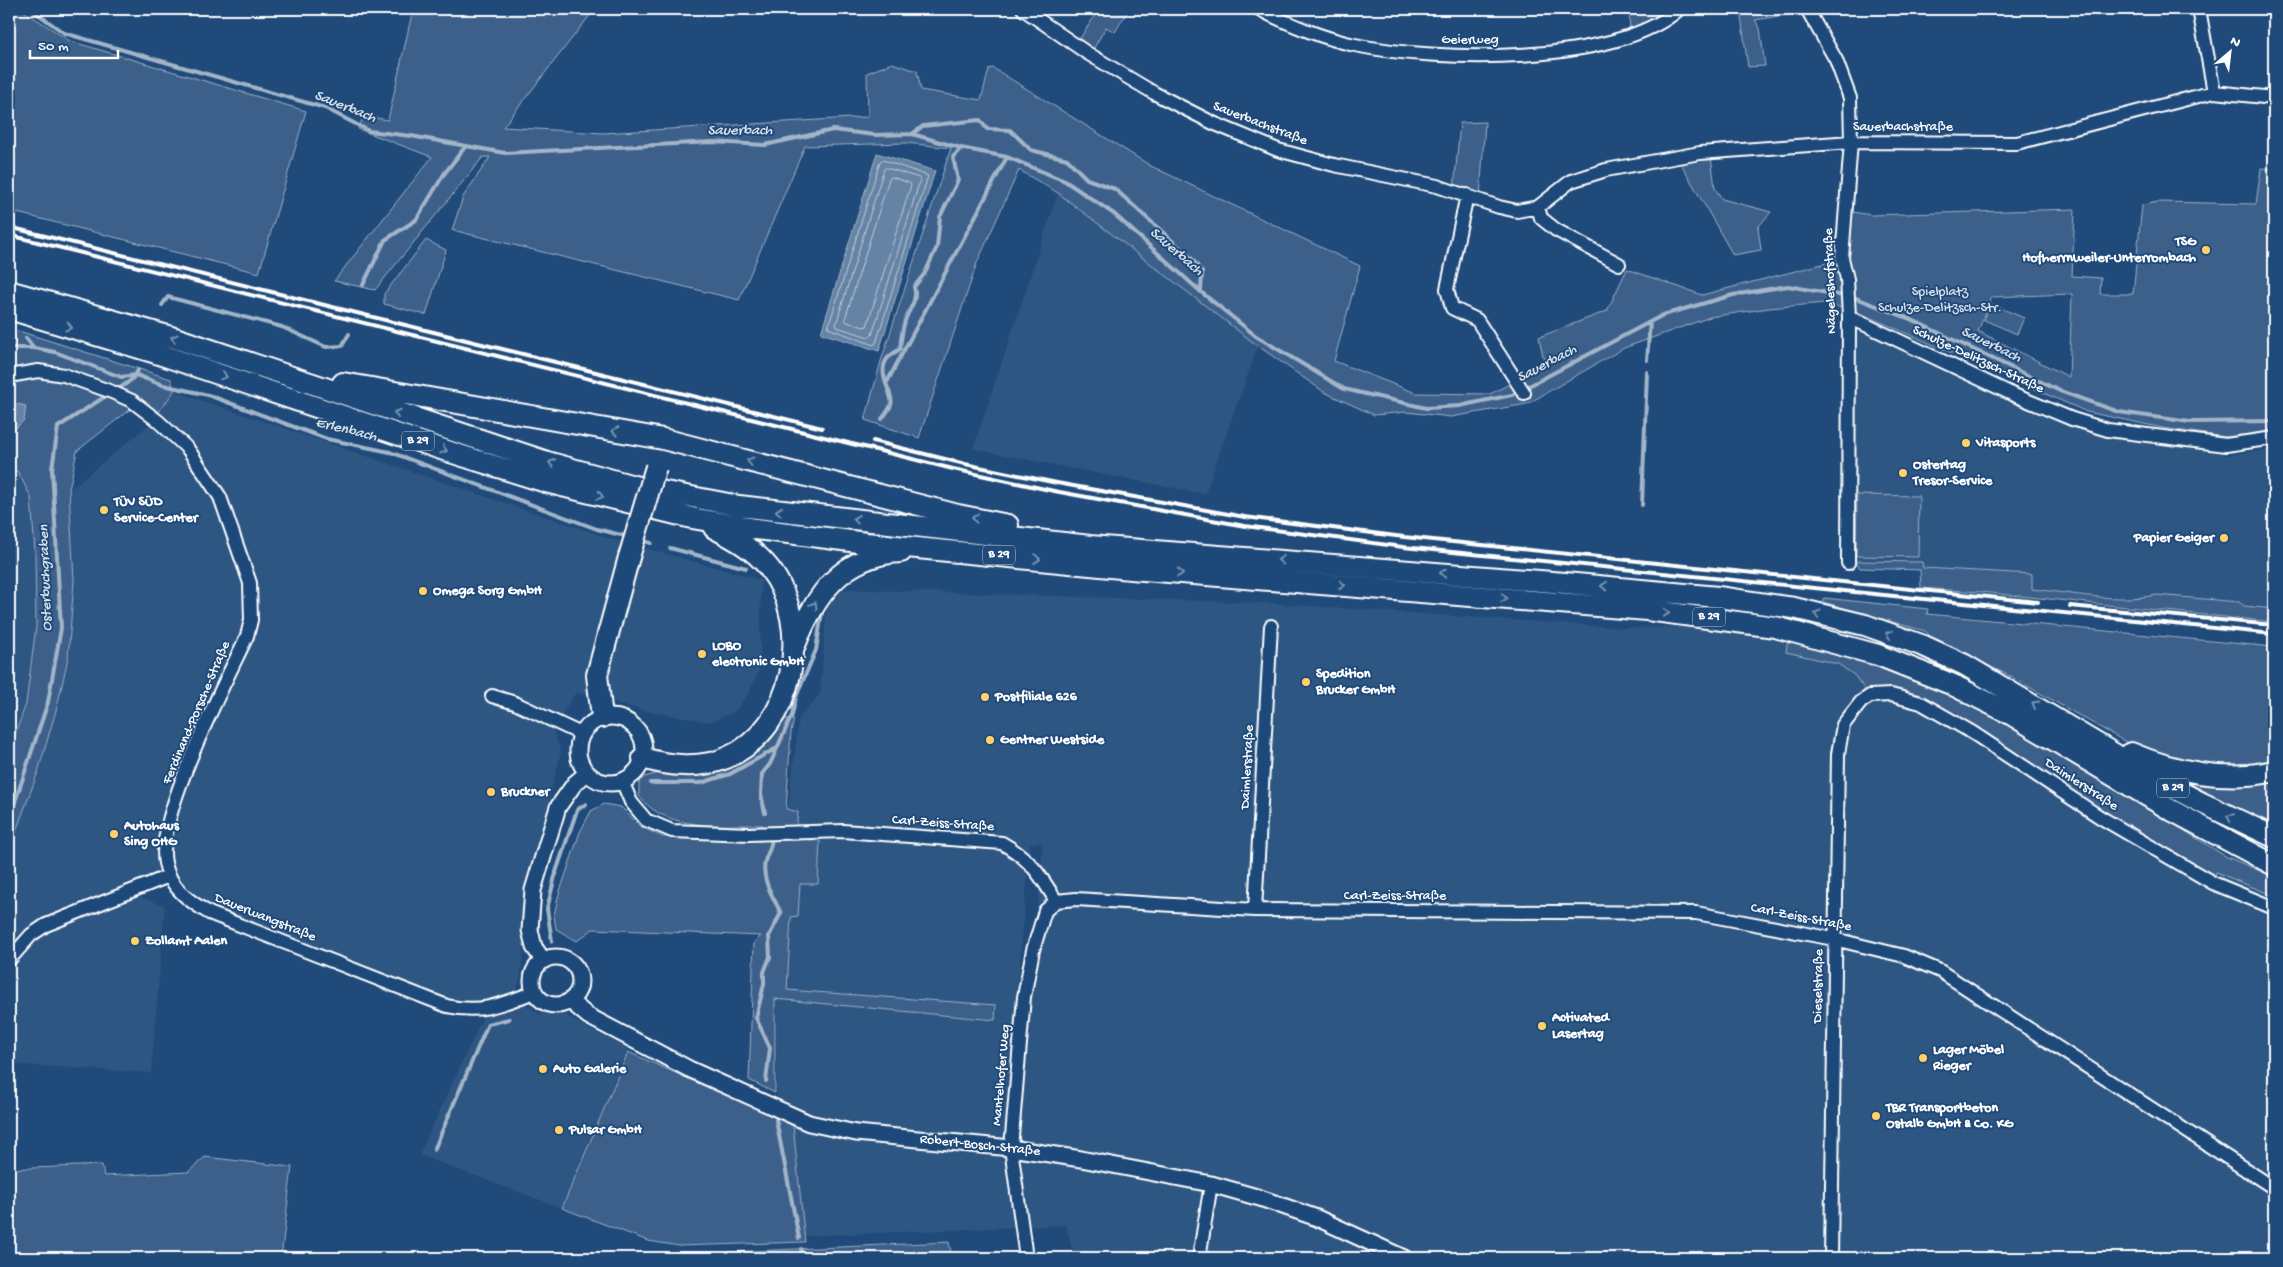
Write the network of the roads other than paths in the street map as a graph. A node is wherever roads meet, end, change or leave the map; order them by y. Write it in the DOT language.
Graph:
graph roads {
  1 [pos="1023,9"];
  2 [pos="1259,9"];
  3 [pos="1680,9"];
  4 [pos="1807,9"];
  5 [pos="2199,9"];
  6 [pos="2214,92"];
  7 [pos="2274,98"];
  8 [pos="1851,142"];
  9 [pos="1467,195"];
  10 [pos="1538,207"];
  11 [pos="1619,264"];
  12 [pos="9,291"];
  13 [pos="9,309"];
  14 [pos="1848,314"];
  15 [pos="287,374"];
  16 [pos="9,376"];
  17 [pos="1522,389"];
  18 [pos="2274,438"];
  19 [pos="663,439"];
  20 [pos="692,518"];
  21 [pos="1090,546"];
  22 [pos="948,550"];
  23 [pos="1848,562"];
  24 [pos="1271,626"];
  25 [pos="793,649"];
  26 [pos="492,696"];
  27 [pos="1870,696"];
  28 [pos="602,717"];
  29 [pos="2076,729"];
  30 [pos="581,734"];
  31 [pos="643,758"];
  32 [pos="2274,771"];
  33 [pos="587,773"];
  34 [pos="622,781"];
  35 [pos="2274,837"];
  36 [pos="2236,844"];
  37 [pos="2274,858"];
  38 [pos="2274,865"];
  39 [pos="169,876"];
  40 [pos="1056,900"];
  41 [pos="2274,908"];
  42 [pos="1255,910"];
  43 [pos="1834,939"];
  44 [pos="9,960"];
  45 [pos="543,960"];
  46 [pos="534,992"];
  47 [pos="570,1000"];
  48 [pos="1011,1148"];
  49 [pos="1211,1184"];
  50 [pos="2274,1188"];
  51 [pos="1026,1258"];
  52 [pos="1199,1258"];
  53 [pos="1404,1258"];
  54 [pos="1831,1258"];
  1 -- 9 [label="street, Sauerbachstraße"];
  2 -- 3 [label="street, Geierweg"];
  4 -- 8 [label="street, Nägeleshofstraße"];
  5 -- 6 [label="street"];
  6 -- 7 [label="street, Sauerbachstraße"];
  6 -- 8 [label="street, Sauerbachstraße"];
  8 -- 10 [label="street, Sauerbachstraße"];
  8 -- 14 [label="street, Nägeleshofstraße"];
  9 -- 10 [label="street, Sauerbachstraße"];
  9 -- 17 [label="street"];
  10 -- 11 [label="street"];
  15 -- 12 [label="highway, B 29, one-way"];
  13 -- 20 [label="highway, B 29, one-way"];
  14 -- 18 [label="street, Schulze-Delitzsch-Straße"];
  14 -- 23 [label="street, Nägeleshofstraße"];
  19 -- 15 [label="highway, one-way"];
  21 -- 15 [label="highway, B 29, one-way"];
  16 -- 39 [label="street, Ferdinand-Porsche-Straße"];
  21 -- 19 [label="highway, one-way"];
  19 -- 28 [label="highway, bridge"];
  20 -- 22 [label="highway, B 29"];
  20 -- 25 [label="highway"];
  29 -- 21 [label="highway, B 29, one-way"];
  25 -- 22 [label="highway, one-way"];
  22 -- 36 [label="highway, B 29, one-way"];
  24 -- 42 [label="street, Daimlerstraße"];
  25 -- 31 [label="highway"];
  26 -- 30 [label="street"];
  27 -- 41 [label="street, Daimlerstraße"];
  27 -- 43 [label="street, Dieselstraße"];
  28 -- 30 [label="street"];
  28 -- 31 [label="street"];
  29 -- 32 [label="highway, B 29"];
  35 -- 29 [label="highway, B 29, one-way"];
  30 -- 33 [label="street"];
  31 -- 34 [label="street"];
  33 -- 34 [label="street"];
  33 -- 45 [label="street"];
  34 -- 40 [label="street, Carl-Zeiss-Straße"];
  36 -- 37 [label="highway, B 29"];
  36 -- 38 [label="highway"];
  39 -- 44 [label="street"];
  39 -- 46 [label="street, Dauerwangstraße"];
  40 -- 42 [label="street, Carl-Zeiss-Straße"];
  40 -- 48 [label="street, Mantelhofer Weg"];
  42 -- 43 [label="street, Carl-Zeiss-Straße"];
  43 -- 50 [label="street, Carl-Zeiss-Straße"];
  43 -- 54 [label="street, Dieselstraße"];
  45 -- 46 [label="street"];
  45 -- 47 [label="street"];
  46 -- 47 [label="street"];
  47 -- 48 [label="street, Robert-Bosch-Straße"];
  48 -- 49 [label="street, Robert-Bosch-Straße"];
  48 -- 51 [label="street, Mantelhofer Weg"];
  49 -- 52 [label="street"];
  49 -- 53 [label="street, Robert-Bosch-Straße"];
}
